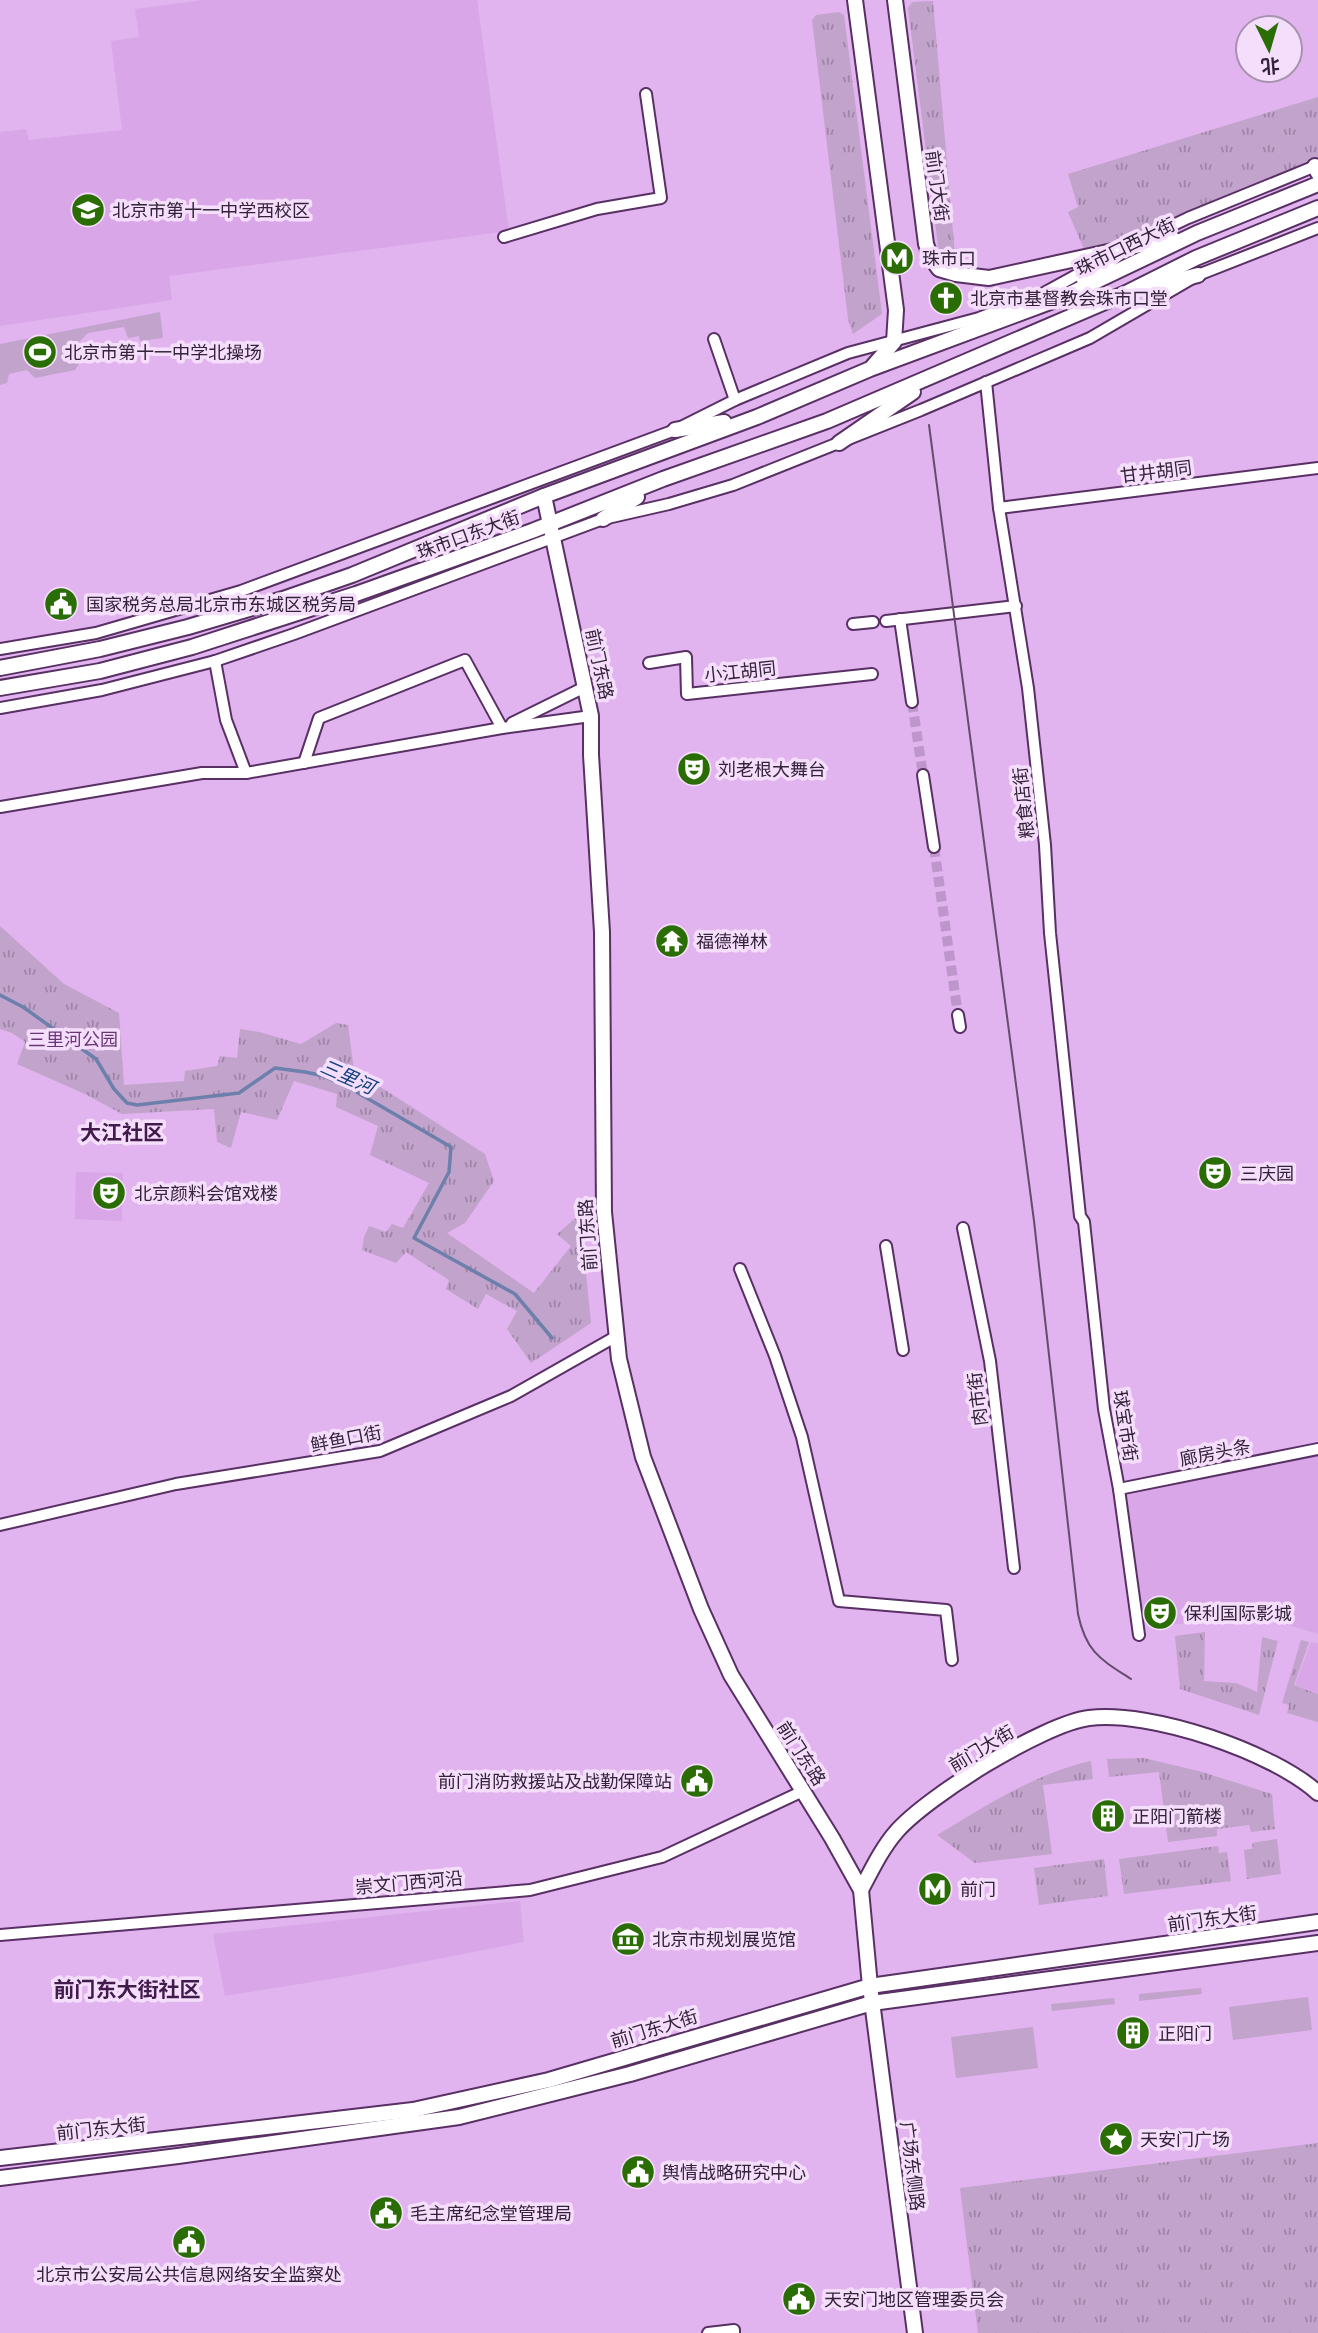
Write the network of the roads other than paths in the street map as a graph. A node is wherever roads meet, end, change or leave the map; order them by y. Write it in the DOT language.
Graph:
graph roads {
  1 [pos="855,0"];
  2 [pos="895,0"];
  3 [pos="646,93"];
  4 [pos="1317,168"];
  5 [pos="1318,184"];
  6 [pos="1318,208"];
  7 [pos="1318,228"];
  8 [pos="1197,233"];
  9 [pos="504,237"];
  10 [pos="1124,249"];
  11 [pos="1198,275"];
  12 [pos="1126,293"];
  13 [pos="1061,298"];
  14 [pos="714,338"];
  15 [pos="894,342"];
  16 [pos="870,369"];
  17 [pos="937,376"];
  18 [pos="986,382"];
  19 [pos="735,400"];
  20 [pos="757,416"];
  21 [pos="675,430"];
  22 [pos="839,443"];
  23 [pos="1318,468"];
  24 [pos="663,479"];
  25 [pos="544,496"];
  26 [pos="999,508"];
  27 [pos="492,518"];
  28 [pos="603,519"];
  29 [pos="552,531"];
  30 [pos="498,543"];
  31 [pos="1016,606"];
  32 [pos="900,619"];
  33 [pos="886,621"];
  34 [pos="873,622"];
  35 [pos="853,624"];
  36 [pos="0,649"];
  37 [pos="215,661"];
  38 [pos="649,663"];
  39 [pos="0,668"];
  40 [pos="872,674"];
  41 [pos="585,687"];
  42 [pos="0,688"];
  43 [pos="912,702"];
  44 [pos="0,708"];
  45 [pos="591,716"];
  46 [pos="502,728"];
  47 [pos="304,763"];
  48 [pos="246,773"];
  49 [pos="923,775"];
  50 [pos="0,807"];
  51 [pos="934,847"];
  52 [pos="1084,1222"];
  53 [pos="962,1228"];
  54 [pos="886,1246"];
  55 [pos="740,1269"];
  56 [pos="615,1337"];
  57 [pos="902,1350"];
  58 [pos="1318,1449"];
  59 [pos="1119,1489"];
  60 [pos="0,1525"];
  61 [pos="1014,1568"];
  62 [pos="1139,1635"];
  63 [pos="952,1660"];
  64 [pos="803,1791"];
  65 [pos="1318,1793"];
  66 [pos="861,1890"];
  67 [pos="1318,1922"];
  68 [pos="0,1935"];
  69 [pos="1318,1943"];
  70 [pos="870,1986"];
  71 [pos="872,2003"];
  72 [pos="0,2158"];
  73 [pos="0,2178"];
  74 [pos="734,2332"];
  75 [pos="708,2333"];
  76 [pos="915,2333"];
  1 -- 15 [label="main road"];
  2 -- 10 [label="main road, 前门大街"];
  3 -- 9 [label="street"];
  4 -- 10 [label="street, 珠市口西大街"];
  5 -- 8 [label="main road, 珠市口西大街"];
  6 -- 12 [label="main road"];
  7 -- 11 [label="street"];
  8 -- 10 [label="main road"];
  8 -- 13 [label="main road, 珠市口西大街"];
  10 -- 13 [label="main road"];
  10 -- 15 [label="street, 珠市口西大街"];
  11 -- 12 [label="main road"];
  11 -- 18 [label="street"];
  12 -- 17 [label="main road"];
  13 -- 16 [label="main road, 珠市口西大街"];
  14 -- 19 [label="street"];
  15 -- 16 [label="main road"];
  15 -- 19 [label="street, 珠市口东大街"];
  16 -- 20 [label="main road, 珠市口东大街"];
  17 -- 22 [label="main road"];
  17 -- 24 [label="main road, 珠市口东大街"];
  18 -- 22 [label="street, 珠市口东大街"];
  18 -- 26 [label="street, 粮食店街"];
  19 -- 21 [label="street, 珠市口东大街"];
  20 -- 21 [label="main road"];
  20 -- 25 [label="main road, 珠市口东大街"];
  21 -- 36 [label="street, 珠市口东大街"];
  22 -- 28 [label="street, 珠市口东大街"];
  23 -- 26 [label="street, 甘井胡同"];
  24 -- 28 [label="main road"];
  24 -- 29 [label="main road, 珠市口东大街"];
  25 -- 27 [label="main road, 珠市口东大街"];
  25 -- 29 [label="main road, 前门东路"];
  26 -- 31 [label="street, 粮食店街"];
  27 -- 30 [label="main road"];
  27 -- 39 [label="main road, 珠市口东大街"];
  28 -- 29 [label="street, 珠市口东大街"];
  29 -- 30 [label="main road, 珠市口东大街"];
  29 -- 37 [label="street, 珠市口东大街"];
  29 -- 41 [label="main road, 前门东路"];
  30 -- 42 [label="main road, 珠市口东大街"];
  31 -- 32 [label="street"];
  31 -- 52 [label="street, 粮食店街"];
  32 -- 33 [label="street"];
  32 -- 43 [label="street"];
  34 -- 35 [label="street"];
  37 -- 44 [label="street, 珠市口东大街"];
  37 -- 48 [label="street"];
  38 -- 40 [label="street, 小江胡同"];
  41 -- 45 [label="main road, 前门东路"];
  41 -- 46 [label="street"];
  45 -- 46 [label="street"];
  45 -- 56 [label="main road, 前门东路"];
  46 -- 47 [label="street"];
  46 -- 47 [label="street"];
  47 -- 48 [label="street"];
  48 -- 50 [label="street"];
  49 -- 51 [label="street"];
  52 -- 59 [label="street, 球宝市街"];
  53 -- 61 [label="street, 肉市街"];
  54 -- 57 [label="street"];
  55 -- 63 [label="street"];
  56 -- 60 [label="street, 鲜鱼口街"];
  56 -- 64 [label="main road, 前门东路"];
  58 -- 59 [label="street, 廊房头条"];
  59 -- 62 [label="street, 球宝市街"];
  64 -- 66 [label="main road, 前门东路"];
  64 -- 68 [label="street, 崇文门西河沿"];
  65 -- 66 [label="main road, 前门大街"];
  66 -- 70 [label="main road, 广场东侧路"];
  67 -- 70 [label="main road, 前门东大街"];
  69 -- 71 [label="main road, 前门东大街"];
  70 -- 71 [label="main road, 广场东侧路"];
  70 -- 72 [label="main road, 前门东大街"];
  71 -- 73 [label="main road, 前门东大街"];
  71 -- 76 [label="main road, 广场东侧路"];
  74 -- 75 [label="street"];
}
